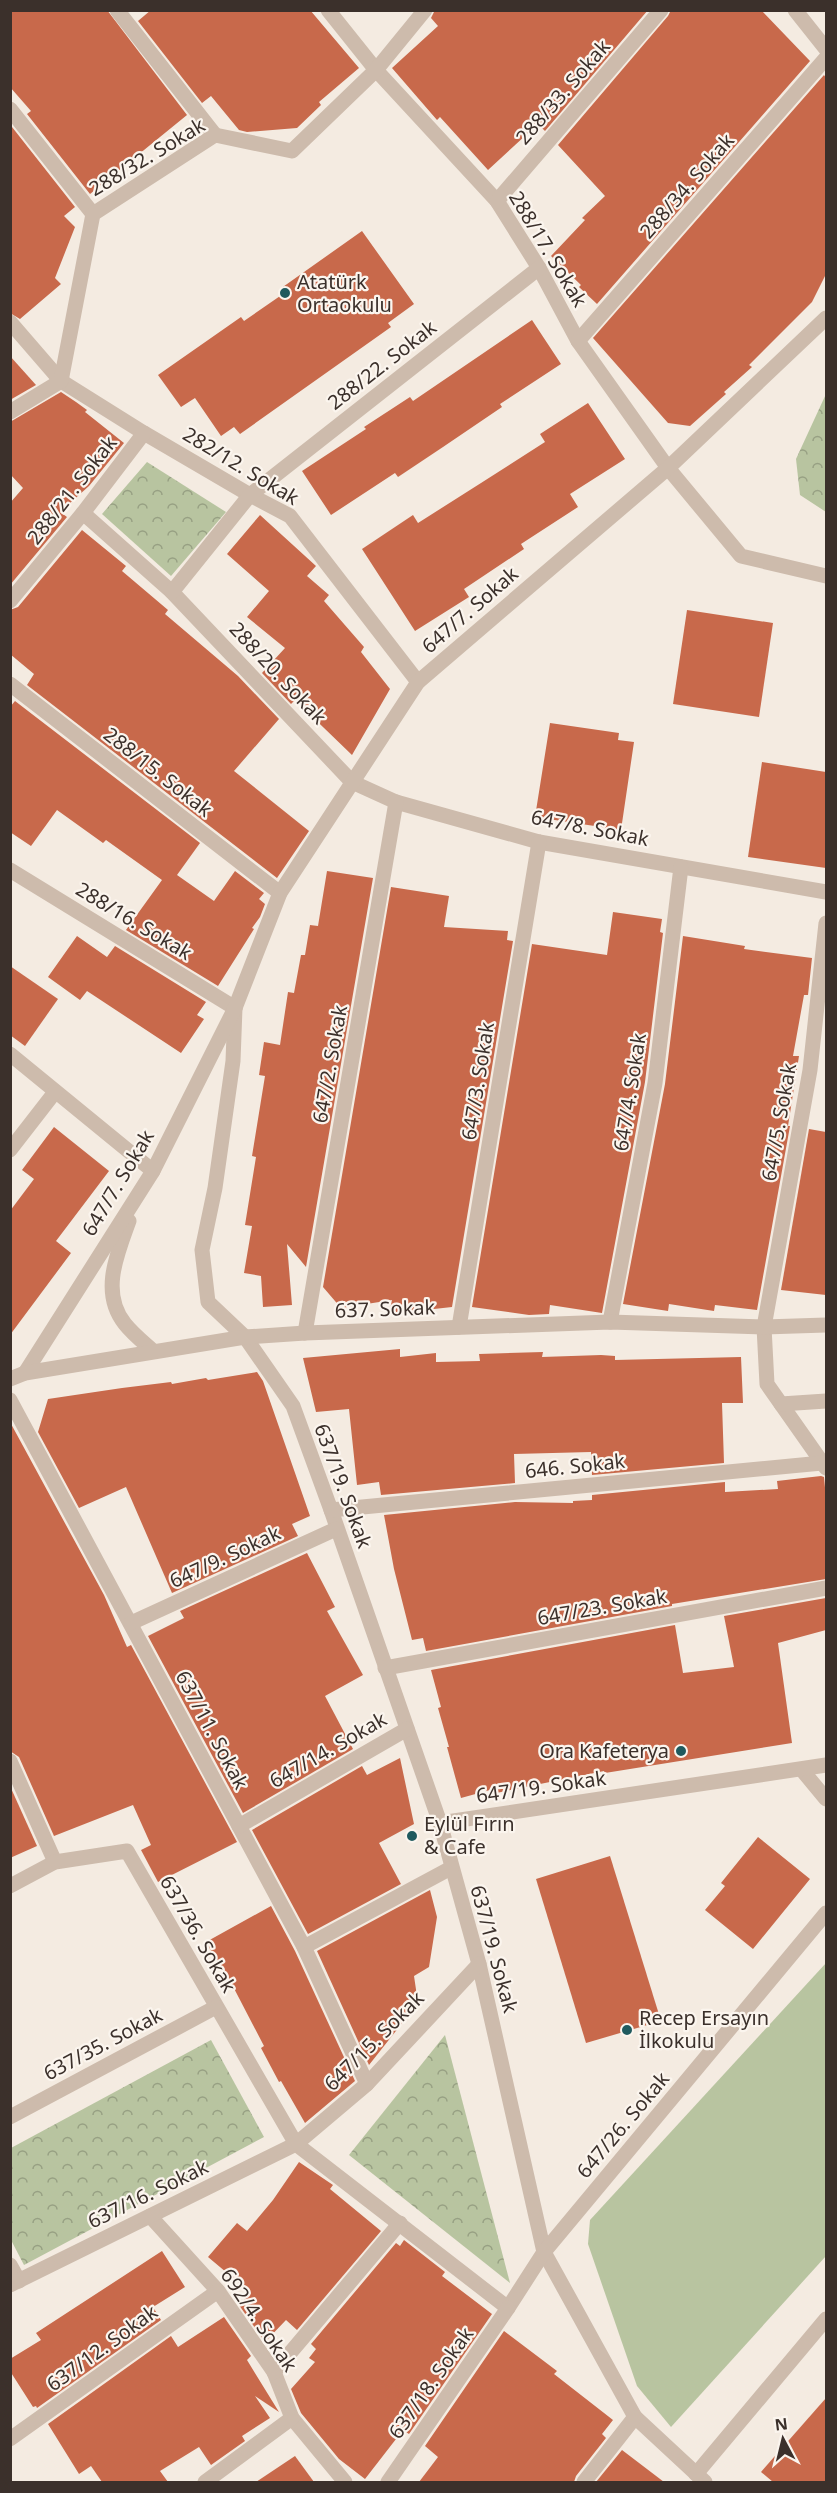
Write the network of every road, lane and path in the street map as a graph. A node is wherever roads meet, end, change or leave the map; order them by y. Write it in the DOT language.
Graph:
graph roads {
  1 [pos="117,10"];
  2 [pos="328,10"];
  3 [pos="425,10"];
  4 [pos="661,10"];
  5 [pos="795,10"];
  6 [pos="826,49"];
  7 [pos="826,58"];
  8 [pos="376,70"];
  9 [pos="10,109"];
  10 [pos="215,135"];
  11 [pos="497,201"];
  12 [pos="93,214"];
  13 [pos="539,268"];
  14 [pos="826,321"];
  15 [pos="10,322"];
  16 [pos="578,340"];
  17 [pos="61,381"];
  18 [pos="10,412"];
  19 [pos="144,433"];
  20 [pos="668,468"];
  21 [pos="250,495"];
  22 [pos="82,513"];
  23 [pos="826,576"];
  24 [pos="172,592"];
  25 [pos="10,601"];
  26 [pos="418,682"];
  27 [pos="10,684"];
  28 [pos="352,782"];
  29 [pos="396,802"];
  30 [pos="538,842"];
  31 [pos="681,867"];
  32 [pos="10,870"];
  33 [pos="826,892"];
  34 [pos="280,893"];
  35 [pos="826,923"];
  36 [pos="235,1008"];
  37 [pos="10,1054"];
  38 [pos="55,1092"];
  39 [pos="16,1134"];
  40 [pos="10,1150"];
  41 [pos="153,1171"];
  42 [pos="137,1196"];
  43 [pos="610,1322"];
  44 [pos="826,1325"];
  45 [pos="459,1327"];
  46 [pos="764,1327"];
  47 [pos="305,1333"];
  48 [pos="245,1336"];
  49 [pos="152,1350"];
  50 [pos="18,1376"];
  51 [pos="10,1400"];
  52 [pos="826,1401"];
  53 [pos="782,1404"];
  54 [pos="824,1466"];
  55 [pos="331,1510"];
  56 [pos="336,1528"];
  57 [pos="826,1588"];
  58 [pos="131,1623"];
  59 [pos="385,1668"];
  60 [pos="407,1730"];
  61 [pos="10,1761"];
  62 [pos="826,1765"];
  63 [pos="802,1770"];
  64 [pos="826,1799"];
  65 [pos="440,1823"];
  66 [pos="239,1826"];
  67 [pos="55,1862"];
  68 [pos="451,1868"];
  69 [pos="10,1886"];
  70 [pos="826,1913"];
  71 [pos="304,1947"];
  72 [pos="479,1964"];
  73 [pos="216,2007"];
  74 [pos="367,2084"];
  75 [pos="10,2117"];
  76 [pos="296,2144"];
  77 [pos="150,2216"];
  78 [pos="400,2223"];
  79 [pos="544,2252"];
  80 [pos="10,2265"];
  81 [pos="15,2283"];
  82 [pos="218,2291"];
  83 [pos="508,2308"];
  84 [pos="826,2319"];
  85 [pos="274,2372"];
  86 [pos="635,2417"];
  87 [pos="292,2418"];
  88 [pos="10,2439"];
  89 [pos="700,2478"];
  90 [pos="205,2482"];
  91 [pos="345,2482"];
  92 [pos="387,2482"];
  93 [pos="584,2482"];
  1 -- 10 [label="street"];
  2 -- 8 [label="street, 288/17. Sokak"];
  3 -- 8 [label="street, 288/32. Sokak"];
  4 -- 11 [label="street, 288/33. Sokak"];
  5 -- 6 [label="street"];
  7 -- 16 [label="street, 288/34. Sokak"];
  8 -- 10 [label="street, 288/32. Sokak"];
  8 -- 11 [label="street, 288/17. Sokak"];
  9 -- 12 [label="street"];
  10 -- 12 [label="street, 288/32. Sokak"];
  11 -- 13 [label="street, 288/17. Sokak"];
  12 -- 17 [label="street, 288/32. Sokak"];
  13 -- 16 [label="street, 288/17. Sokak"];
  13 -- 21 [label="street, 288/22. Sokak"];
  14 -- 20 [label="street, 647/7. Sokak"];
  15 -- 17 [label="street, 282/12. Sokak"];
  16 -- 20 [label="street, 288/17. Sokak"];
  17 -- 18 [label="street"];
  17 -- 19 [label="street, 282/12. Sokak"];
  19 -- 21 [label="street, 282/12. Sokak"];
  19 -- 22 [label="street, 288/21. Sokak"];
  20 -- 23 [label="street, 288/17. Sokak"];
  20 -- 26 [label="street, 647/7. Sokak"];
  21 -- 24 [label="street"];
  21 -- 26 [label="street, 282/12. Sokak"];
  22 -- 24 [label="street, 288/20. Sokak"];
  22 -- 25 [label="street, 288/21. Sokak"];
  24 -- 28 [label="street, 288/20. Sokak"];
  26 -- 28 [label="street, 647/7. Sokak"];
  27 -- 34 [label="street, 288/15. Sokak"];
  28 -- 29 [label="street, 647/8. Sokak"];
  28 -- 34 [label="street, 647/7. Sokak"];
  29 -- 30 [label="street, 647/8. Sokak"];
  29 -- 47 [label="street, 647/2. Sokak"];
  30 -- 31 [label="street, 647/8. Sokak"];
  30 -- 45 [label="street, 647/3. Sokak"];
  31 -- 33 [label="street, 647/8. Sokak"];
  31 -- 43 [label="street, 647/4. Sokak"];
  32 -- 36 [label="street, 288/16. Sokak"];
  34 -- 36 [label="street, 647/7. Sokak"];
  35 -- 46 [label="street, 647/5. Sokak"];
  36 -- 41 [label="street, 647/7. Sokak"];
  36 -- 48 [label="street, 647/7. Sokak"];
  37 -- 38 [label="street"];
  38 -- 39 [label="street"];
  38 -- 41 [label="street"];
  39 -- 40 [label="street"];
  41 -- 42 [label="street, 647/7. Sokak"];
  42 -- 49 [label="street"];
  42 -- 50 [label="street, 647/7. Sokak"];
  43 -- 45 [label="street, 637. Sokak"];
  43 -- 46 [label="street, 637. Sokak"];
  44 -- 46 [label="street, 637. Sokak"];
  45 -- 47 [label="street, 637. Sokak"];
  46 -- 53 [label="street, 647/5. Sokak"];
  47 -- 48 [label="street, 637. Sokak"];
  48 -- 49 [label="street, 637. Sokak"];
  48 -- 55 [label="street, 637/19. Sokak"];
  49 -- 50 [label="street, 637. Sokak"];
  51 -- 58 [label="street, 637/11. Sokak"];
  52 -- 53 [label="street"];
  53 -- 54 [label="street, 647/5. Sokak"];
  54 -- 55 [label="street, 646. Sokak"];
  55 -- 56 [label="street, 637/19. Sokak"];
  56 -- 58 [label="street, 647/9. Sokak"];
  56 -- 59 [label="street, 637/19. Sokak"];
  57 -- 59 [label="street, 647/23. Sokak"];
  58 -- 66 [label="street, 637/11. Sokak"];
  59 -- 60 [label="street, 637/19. Sokak"];
  60 -- 65 [label="street, 637/19. Sokak"];
  60 -- 66 [label="street, 647/14. Sokak"];
  61 -- 67 [label="street"];
  62 -- 63 [label="street, 647/19. Sokak"];
  63 -- 64 [label="street"];
  63 -- 65 [label="street, 647/19. Sokak"];
  65 -- 68 [label="street, 637/19. Sokak"];
  66 -- 71 [label="street, 637/11. Sokak"];
  67 -- 69 [label="street, 637/36. Sokak"];
  67 -- 73 [label="street, 637/36. Sokak"];
  68 -- 71 [label="street"];
  68 -- 72 [label="street, 637/19. Sokak"];
  70 -- 79 [label="street, 647/26. Sokak"];
  71 -- 74 [label="street, 637/11. Sokak"];
  72 -- 74 [label="street, 647/15. Sokak"];
  72 -- 79 [label="street, 637/19. Sokak"];
  73 -- 75 [label="street, 637/35. Sokak"];
  73 -- 76 [label="street, 637/36. Sokak"];
  74 -- 76 [label="street, 647/15. Sokak"];
  76 -- 77 [label="street, 637/16. Sokak"];
  76 -- 78 [label="street"];
  77 -- 81 [label="street, 637/16. Sokak"];
  77 -- 82 [label="street, 692/4. Sokak"];
  78 -- 83 [label="street"];
  78 -- 85 [label="street"];
  79 -- 83 [label="street, 647/26. Sokak"];
  79 -- 86 [label="street, 637/19. Sokak"];
  80 -- 81 [label="street"];
  82 -- 85 [label="street, 692/4. Sokak"];
  82 -- 88 [label="street, 637/12. Sokak"];
  83 -- 92 [label="street, 637/18. Sokak"];
  84 -- 89 [label="street"];
  85 -- 87 [label="street, 692/4. Sokak"];
  86 -- 89 [label="street, 637/19. Sokak"];
  86 -- 93 [label="street"];
  87 -- 90 [label="street"];
  87 -- 91 [label="street, 692/4. Sokak"];
}
